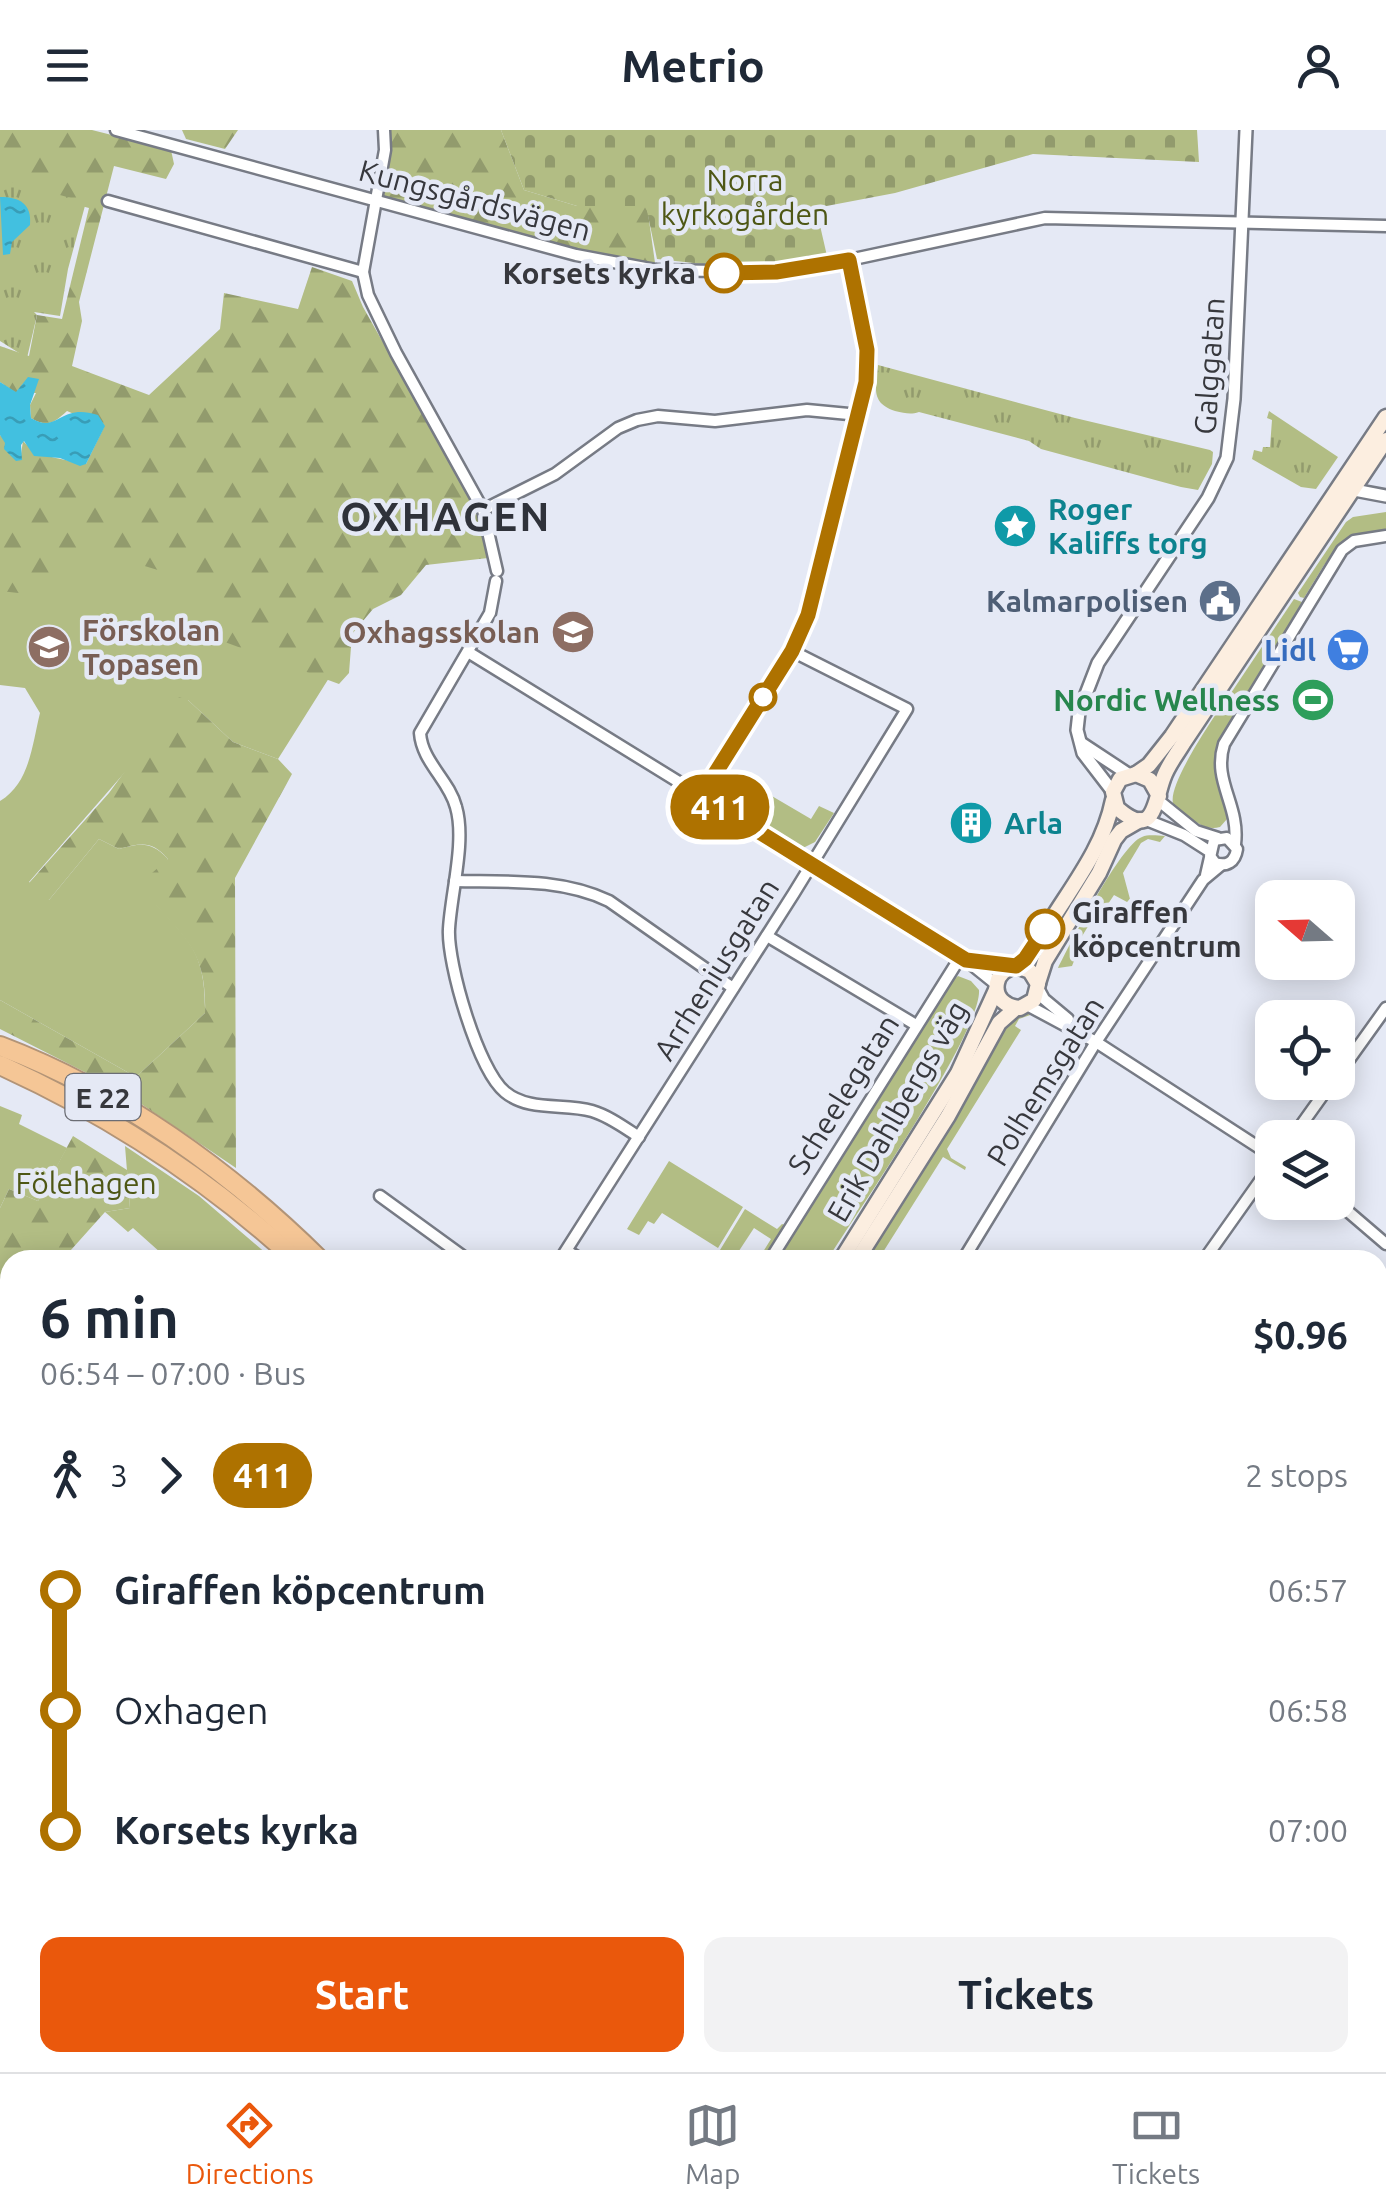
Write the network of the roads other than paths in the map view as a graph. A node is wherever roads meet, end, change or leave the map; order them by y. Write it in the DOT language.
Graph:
graph roads {
  1 [pos="116,130"];
  2 [pos="384,130"];
  3 [pos="1246,130"];
  4 [pos="377,199"];
  5 [pos="108,201"];
  6 [pos="1242,222"];
  7 [pos="1386,226"];
  8 [pos="849,260"];
  9 [pos="363,272"];
  10 [pos="859,415"];
  11 [pos="1386,417"];
  12 [pos="1386,440"];
  13 [pos="1347,488"];
  14 [pos="1386,496"];
  15 [pos="483,510"];
  16 [pos="1386,536"];
  17 [pos="792,651"];
  18 [pos="468,652"];
  19 [pos="1080,743"];
  20 [pos="1132,774"];
  21 [pos="701,796"];
  22 [pos="1113,796"];
  23 [pos="1159,798"];
  24 [pos="1233,810"];
  25 [pos="1142,819"];
  26 [pos="1220,838"];
  27 [pos="1235,844"];
  28 [pos="1209,853"];
  29 [pos="812,864"];
  30 [pos="1221,865"];
  31 [pos="454,880"];
  32 [pos="1203,880"];
  33 [pos="767,936"];
  34 [pos="964,958"];
  35 [pos="1013,967"];
  36 [pos="1038,986"];
  37 [pos="996,987"];
  38 [pos="734,988"];
  39 [pos="1022,1007"];
  40 [pos="1386,1008"];
  41 [pos="916,1025"];
  42 [pos="1096,1042"];
  43 [pos="0,1046"];
  44 [pos="1355,1051"];
  45 [pos="0,1065"];
  46 [pos="639,1137"];
  47 [pos="1255,1145"];
  48 [pos="1255,1188"];
  49 [pos="380,1196"];
  50 [pos="1355,1217"];
  51 [pos="1386,1244"];
  52 [pos="284,1250"];
  53 [pos="309,1250"];
  54 [pos="454,1250"];
  55 [pos="566,1250"];
  56 [pos="776,1250"];
  57 [pos="848,1250"];
  58 [pos="864,1250"];
  59 [pos="969,1250"];
  60 [pos="1211,1250"];
  1 -- 4 [label="street, Kungsgårdsvägen"];
  2 -- 4 [label="street"];
  3 -- 6 [label="street, Galggatan"];
  4 -- 8 [label="street, Kungsgårdsvägen"];
  4 -- 9 [label="street"];
  5 -- 9 [label="street"];
  6 -- 7 [label="street, Kungsgårdsvägen"];
  6 -- 8 [label="street, Kungsgårdsvägen"];
  6 -- 19 [label="street, Galggatan"];
  8 -- 10 [label="street"];
  9 -- 15 [label="street"];
  10 -- 15 [label="street"];
  10 -- 17 [label="street"];
  11 -- 13 [label="main road, Erik Dahlbergs väg"];
  12 -- 13 [label="main road, Erik Dahlbergs väg"];
  13 -- 14 [label="street"];
  13 -- 20 [label="main road, Erik Dahlbergs väg"];
  13 -- 23 [label="main road, Erik Dahlbergs väg"];
  15 -- 18 [label="street"];
  16 -- 24 [label="street"];
  17 -- 21 [label="street"];
  17 -- 29 [label="street, Arrheniusgatan"];
  18 -- 21 [label="street"];
  18 -- 31 [label="street"];
  19 -- 20 [label="street"];
  19 -- 22 [label="street"];
  20 -- 22 [label="main road, Erik Dahlbergs väg"];
  20 -- 23 [label="main road"];
  21 -- 29 [label="street"];
  22 -- 25 [label="main road"];
  22 -- 35 [label="main road, Erik Dahlbergs väg"];
  23 -- 25 [label="main road, Erik Dahlbergs väg"];
  23 -- 26 [label="street"];
  24 -- 26 [label="street"];
  24 -- 27 [label="street"];
  25 -- 28 [label="street"];
  25 -- 36 [label="main road, Erik Dahlbergs väg"];
  26 -- 27 [label="street"];
  26 -- 28 [label="street"];
  27 -- 30 [label="street"];
  28 -- 30 [label="street"];
  28 -- 32 [label="street, Polhemsgatan"];
  29 -- 33 [label="street, Arrheniusgatan"];
  29 -- 34 [label="street"];
  30 -- 32 [label="street, Polhemsgatan"];
  31 -- 38 [label="street"];
  31 -- 46 [label="street"];
  32 -- 42 [label="street, Polhemsgatan"];
  33 -- 38 [label="street, Arrheniusgatan"];
  33 -- 41 [label="street"];
  34 -- 35 [label="street"];
  34 -- 37 [label="street"];
  34 -- 41 [label="street, Scheelegatan"];
  35 -- 36 [label="main road"];
  35 -- 37 [label="main road, Erik Dahlbergs väg"];
  36 -- 39 [label="main road, Erik Dahlbergs väg"];
  36 -- 42 [label="street"];
  37 -- 39 [label="main road, Erik Dahlbergs väg"];
  37 -- 57 [label="main road, Erik Dahlbergs väg"];
  38 -- 46 [label="street, Arrheniusgatan"];
  39 -- 42 [label="street"];
  39 -- 58 [label="main road, Erik Dahlbergs väg"];
  40 -- 44 [label="street"];
  41 -- 56 [label="street, Scheelegatan"];
  42 -- 47 [label="street"];
  42 -- 59 [label="street, Polhemsgatan"];
  43 -- 53 [label="highway, E 22"];
  45 -- 52 [label="highway, E 22"];
  46 -- 55 [label="street, Arrheniusgatan"];
  48 -- 60 [label="street"];
  49 -- 54 [label="street"];
  50 -- 51 [label="street"];
}
